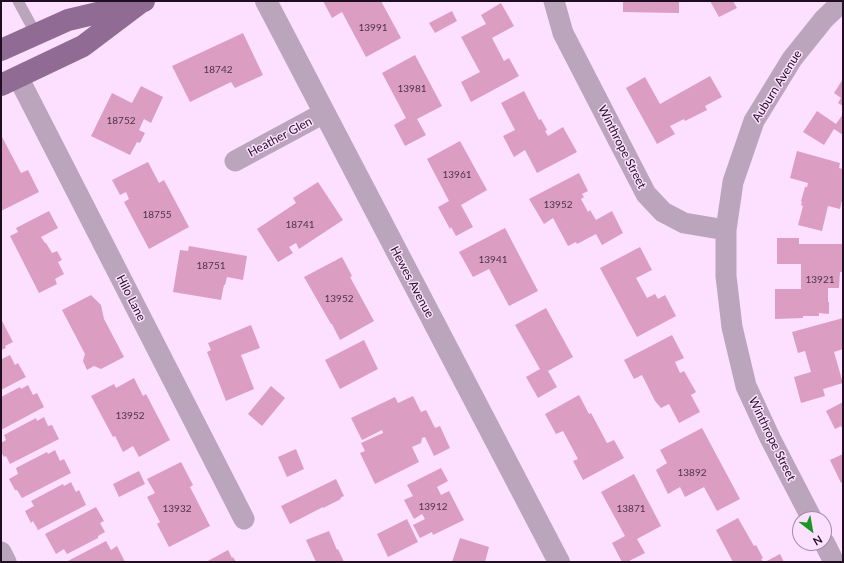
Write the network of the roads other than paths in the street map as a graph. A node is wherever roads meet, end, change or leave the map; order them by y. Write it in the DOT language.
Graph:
graph roads {
  1 [pos="18,1"];
  2 [pos="266,1"];
  3 [pos="554,1"];
  4 [pos="843,1"];
  5 [pos="142,2"];
  6 [pos="36,34"];
  7 [pos="1,50"];
  8 [pos="9,81"];
  9 [pos="324,113"];
  10 [pos="235,161"];
  11 [pos="726,230"];
  12 [pos="808,511"];
  13 [pos="244,519"];
  14 [pos="828,551"];
  15 [pos="1,552"];
  16 [pos="6,562"];
  17 [pos="559,562"];
  18 [pos="834,562"];
  1 -- 6 [label="lane"];
  2 -- 9 [label="street, Hewes Avenue"];
  3 -- 11 [label="street, Winthrope Street"];
  4 -- 11 [label="street, Auburn Avenue"];
  5 -- 6 [label="main road"];
  5 -- 8 [label="main road"];
  6 -- 7 [label="main road"];
  8 -- 13 [label="street, Hilo Lane"];
  9 -- 10 [label="street, Heather Glen"];
  9 -- 17 [label="street, Hewes Avenue"];
  11 -- 12 [label="street, Winthrope Street"];
  14 -- 18 [label="street"];
  15 -- 16 [label="street"];
}
